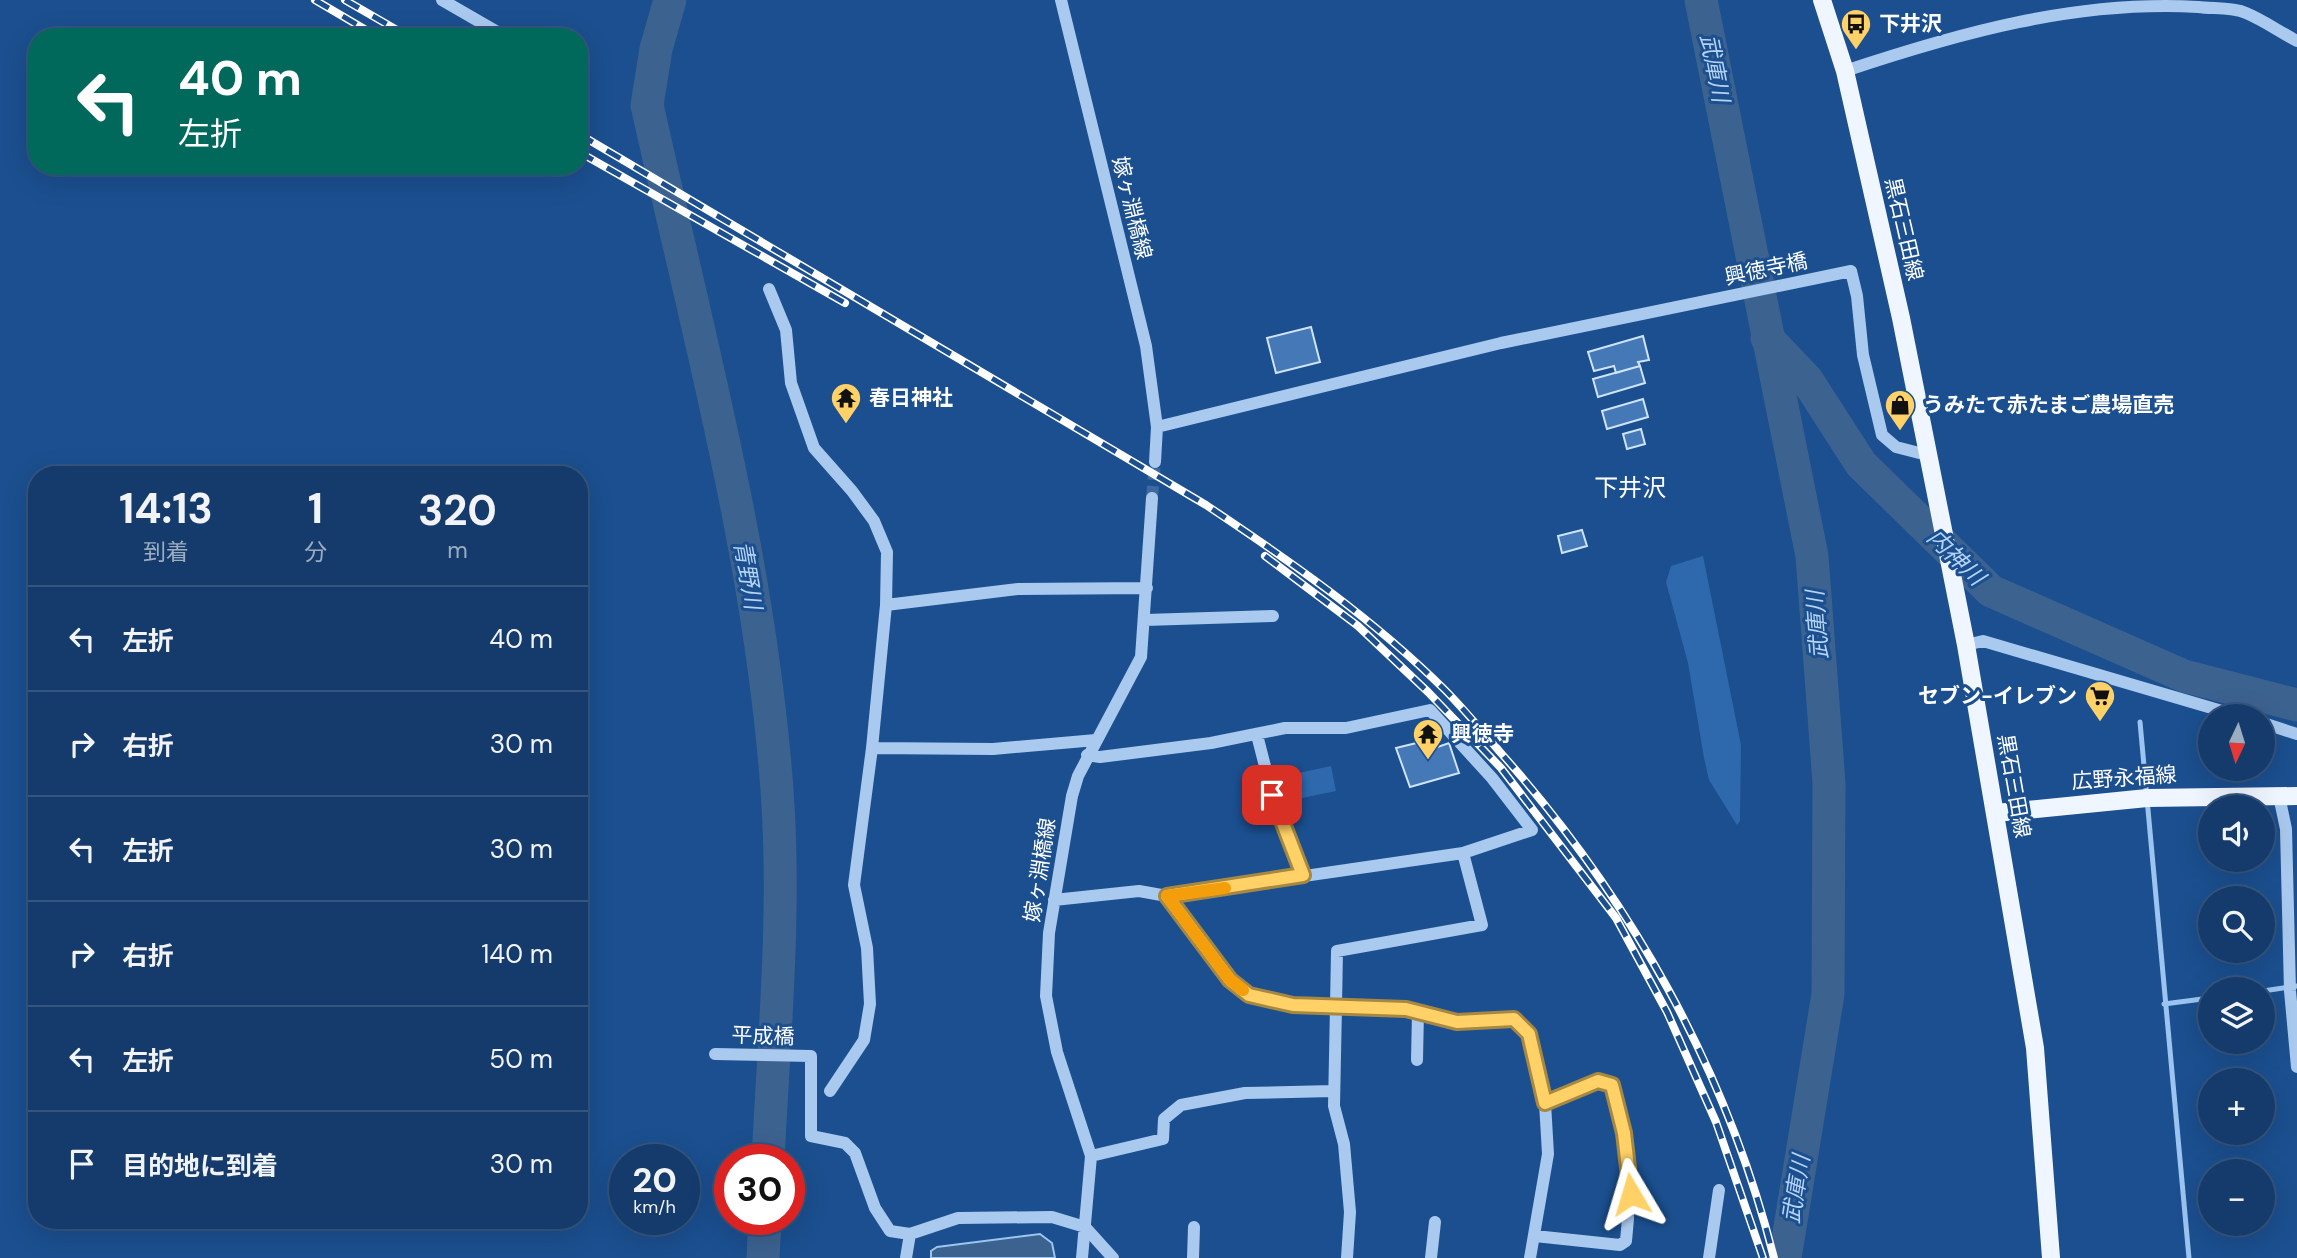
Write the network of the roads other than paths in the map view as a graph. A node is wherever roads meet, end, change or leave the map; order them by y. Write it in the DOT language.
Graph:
graph roads {
  1 [pos="442,0"];
  2 [pos="1061,0"];
  3 [pos="1822,0"];
  4 [pos="490,28"];
  5 [pos="2297,41"];
  6 [pos="1845,71"];
  7 [pos="769,289"];
  8 [pos="1157,426"];
  9 [pos="1927,455"];
  10 [pos="1155,462"];
  11 [pos="1152,498"];
  12 [pos="1147,588"];
  13 [pos="886,605"];
  14 [pos="1273,616"];
  15 [pos="1144,620"];
  16 [pos="1966,645"];
  17 [pos="2198,704"];
  18 [pos="2275,727"];
  19 [pos="2297,734"];
  20 [pos="1257,735"];
  21 [pos="1096,740"];
  22 [pos="872,748"];
  23 [pos="1087,755"];
  24 [pos="2279,796"];
  25 [pos="2297,796"];
  26 [pos="1996,813"];
  27 [pos="1463,853"];
  28 [pos="1303,875"];
  29 [pos="1167,896"];
  30 [pos="1054,900"];
  31 [pos="2293,992"];
  32 [pos="1335,1006"];
  33 [pos="1418,1012"];
  34 [pos="715,1054"];
  35 [pos="1417,1060"];
  36 [pos="2297,1067"];
  37 [pos="830,1091"];
  38 [pos="1333,1091"];
  39 [pos="1545,1103"];
  40 [pos="1091,1156"];
  41 [pos="1719,1190"];
  42 [pos="1435,1222"];
  43 [pos="1085,1227"];
  44 [pos="1195,1227"];
  45 [pos="910,1234"];
  46 [pos="1535,1236"];
  47 [pos="906,1258"];
  48 [pos="1082,1258"];
  49 [pos="1113,1258"];
  50 [pos="1193,1258"];
  51 [pos="1347,1258"];
  52 [pos="1431,1258"];
  53 [pos="1530,1258"];
  54 [pos="1709,1258"];
  55 [pos="2051,1258"];
  1 -- 4 [label="street"];
  2 -- 8 [label="street, 嫁ヶ淵橋線"];
  3 -- 6 [label="main road, 黒石三田線"];
  5 -- 6 [label="street"];
  6 -- 9 [label="main road, 黒石三田線"];
  7 -- 13 [label="street"];
  8 -- 9 [label="street, 興徳寺橋"];
  8 -- 10 [label="street, 嫁ヶ淵橋線"];
  9 -- 16 [label="main road, 黒石三田線"];
  11 -- 12 [label="street, 嫁ヶ淵橋線"];
  12 -- 13 [label="street"];
  12 -- 15 [label="street, 嫁ヶ淵橋線"];
  13 -- 22 [label="street"];
  14 -- 15 [label="street"];
  15 -- 21 [label="street, 嫁ヶ淵橋線"];
  16 -- 17 [label="street"];
  16 -- 26 [label="main road, 黒石三田線"];
  18 -- 19 [label="street"];
  20 -- 23 [label="street"];
  20 -- 27 [label="street"];
  20 -- 28 [label="street"];
  21 -- 22 [label="street"];
  21 -- 23 [label="street, 嫁ヶ淵橋線"];
  22 -- 37 [label="street"];
  23 -- 30 [label="street, 嫁ヶ淵橋線"];
  24 -- 25 [label="main road, 広野永福線"];
  24 -- 26 [label="main road, 広野永福線"];
  24 -- 31 [label="street"];
  26 -- 55 [label="main road, 黒石三田線"];
  27 -- 28 [label="street"];
  27 -- 32 [label="street"];
  28 -- 29 [label="street"];
  29 -- 30 [label="street"];
  29 -- 32 [label="street"];
  30 -- 40 [label="street, 嫁ヶ淵橋線"];
  31 -- 36 [label="street"];
  32 -- 33 [label="street"];
  32 -- 38 [label="street"];
  33 -- 35 [label="street"];
  33 -- 39 [label="street"];
  34 -- 45 [label="street, 平成橋"];
  38 -- 40 [label="street"];
  38 -- 51 [label="street"];
  39 -- 46 [label="street"];
  39 -- 46 [label="street"];
  40 -- 43 [label="street, 嫁ヶ淵橋線"];
  41 -- 54 [label="street"];
  42 -- 52 [label="street"];
  43 -- 45 [label="street"];
  43 -- 48 [label="street, 嫁ヶ淵橋線"];
  43 -- 49 [label="street"];
  44 -- 50 [label="street"];
  45 -- 47 [label="street"];
  46 -- 53 [label="street"];
}
